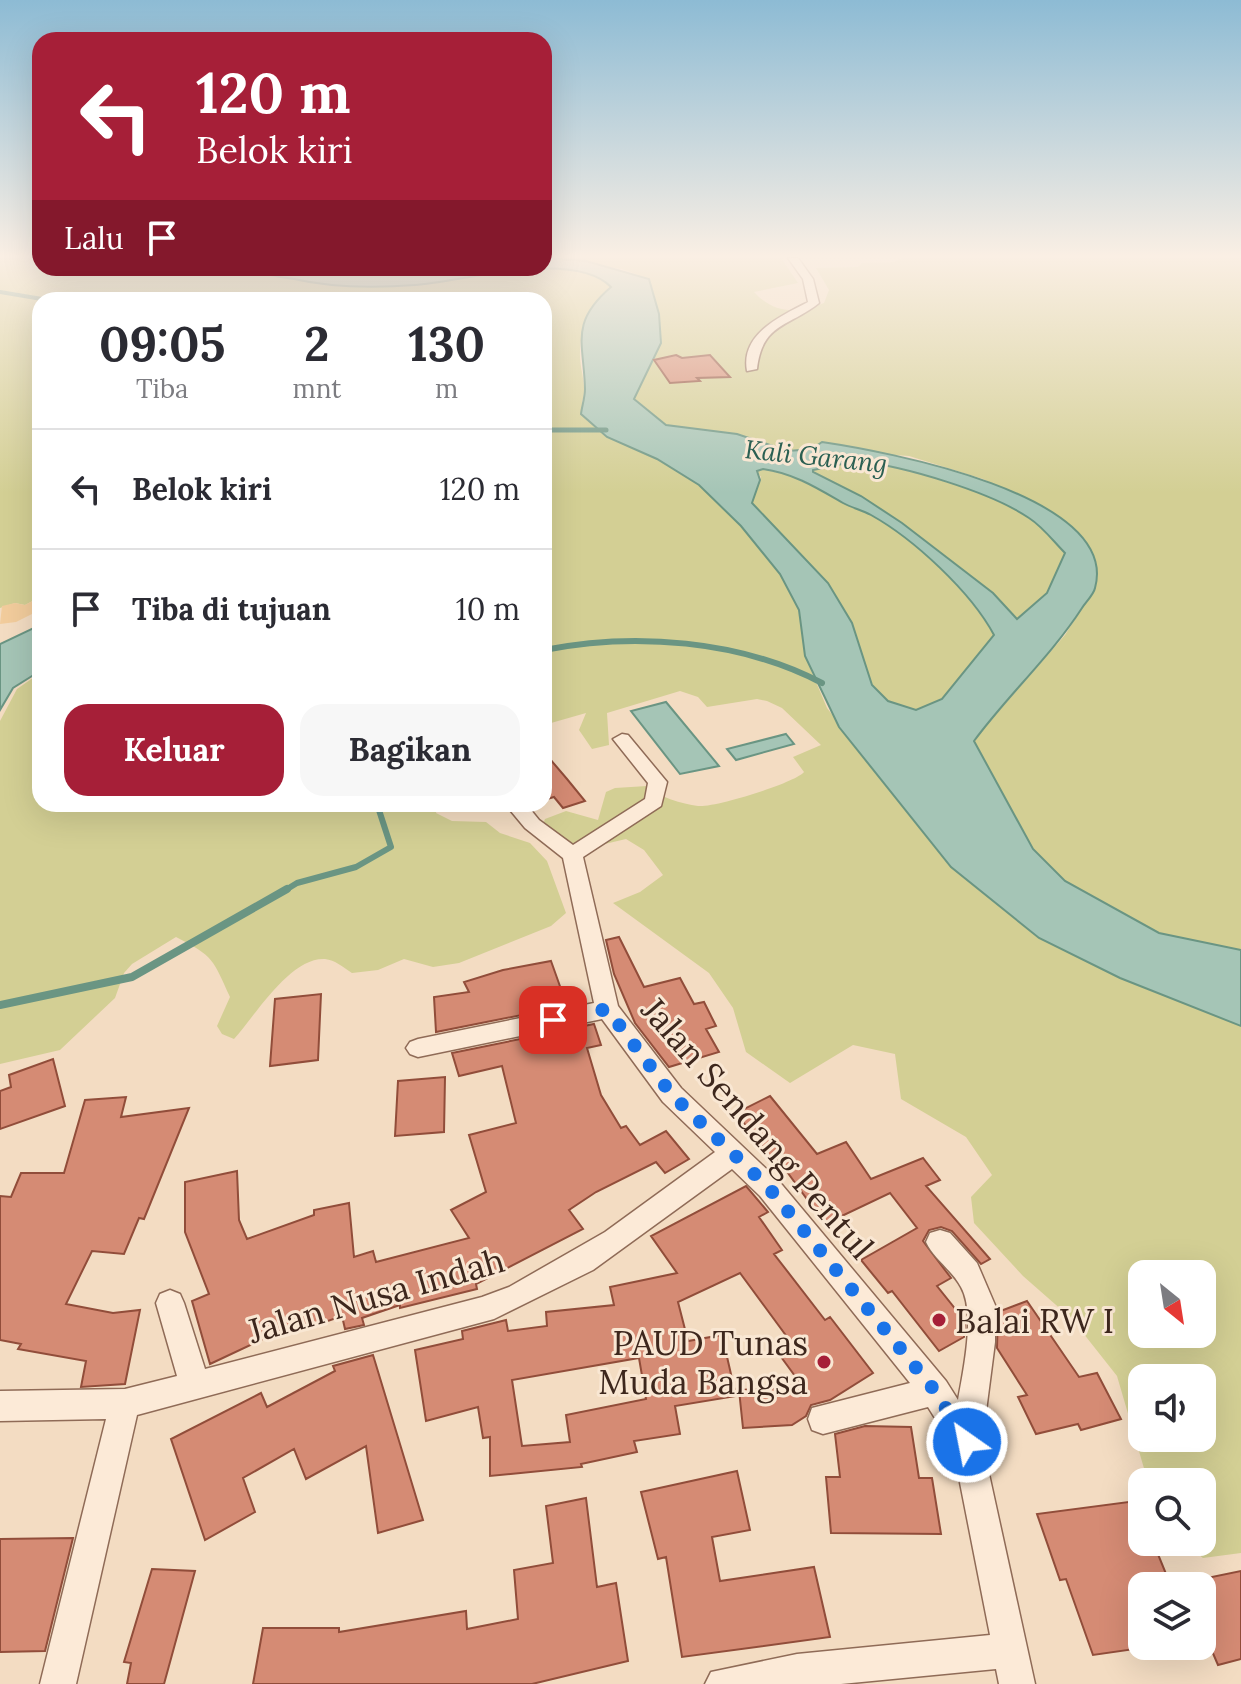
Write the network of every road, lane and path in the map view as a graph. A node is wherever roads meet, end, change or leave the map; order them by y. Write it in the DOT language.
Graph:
graph roads {
  1 [pos="761,337"];
  2 [pos="751,369"];
  3 [pos="622,739"];
  4 [pos="522,812"];
  5 [pos="572,855"];
  6 [pos="607,1009"];
  7 [pos="418,1048"];
  8 [pos="733,1153"];
  9 [pos="940,1242"];
  10 [pos="170,1303"];
  11 [pos="195,1385"];
  12 [pos="935,1391"];
  13 [pos="125,1404"];
  14 [pos="0,1406"];
  15 [pos="823,1419"];
  16 [pos="967,1442"];
  17 [pos="1010,1650"];
  18 [pos="58,1684"];
  19 [pos="723,1684"];
  20 [pos="1017,1684"];
  1 -- 2 [label="street"];
  3 -- 5 [label="street"];
  4 -- 5 [label="street"];
  5 -- 6 [label="street, Jalan Sendang Pentul"];
  6 -- 7 [label="street, Jalan Sendang Pentul"];
  6 -- 8 [label="street, Jalan Sendang Pentul"];
  8 -- 11 [label="street, Jalan Nusa Indah"];
  8 -- 12 [label="street, Jalan Sendang Pentul"];
  9 -- 16 [label="street"];
  10 -- 11 [label="street"];
  11 -- 13 [label="street, Jalan Nusa Indah"];
  12 -- 15 [label="street"];
  12 -- 16 [label="street, Jalan Sendang Pentul"];
  13 -- 14 [label="street, Jalan Nusa Indah"];
  13 -- 18 [label="street"];
  16 -- 17 [label="street, Jalan Sendang Pentul"];
  17 -- 19 [label="street"];
  17 -- 20 [label="street, Jalan Sendang Pentul"];
}
